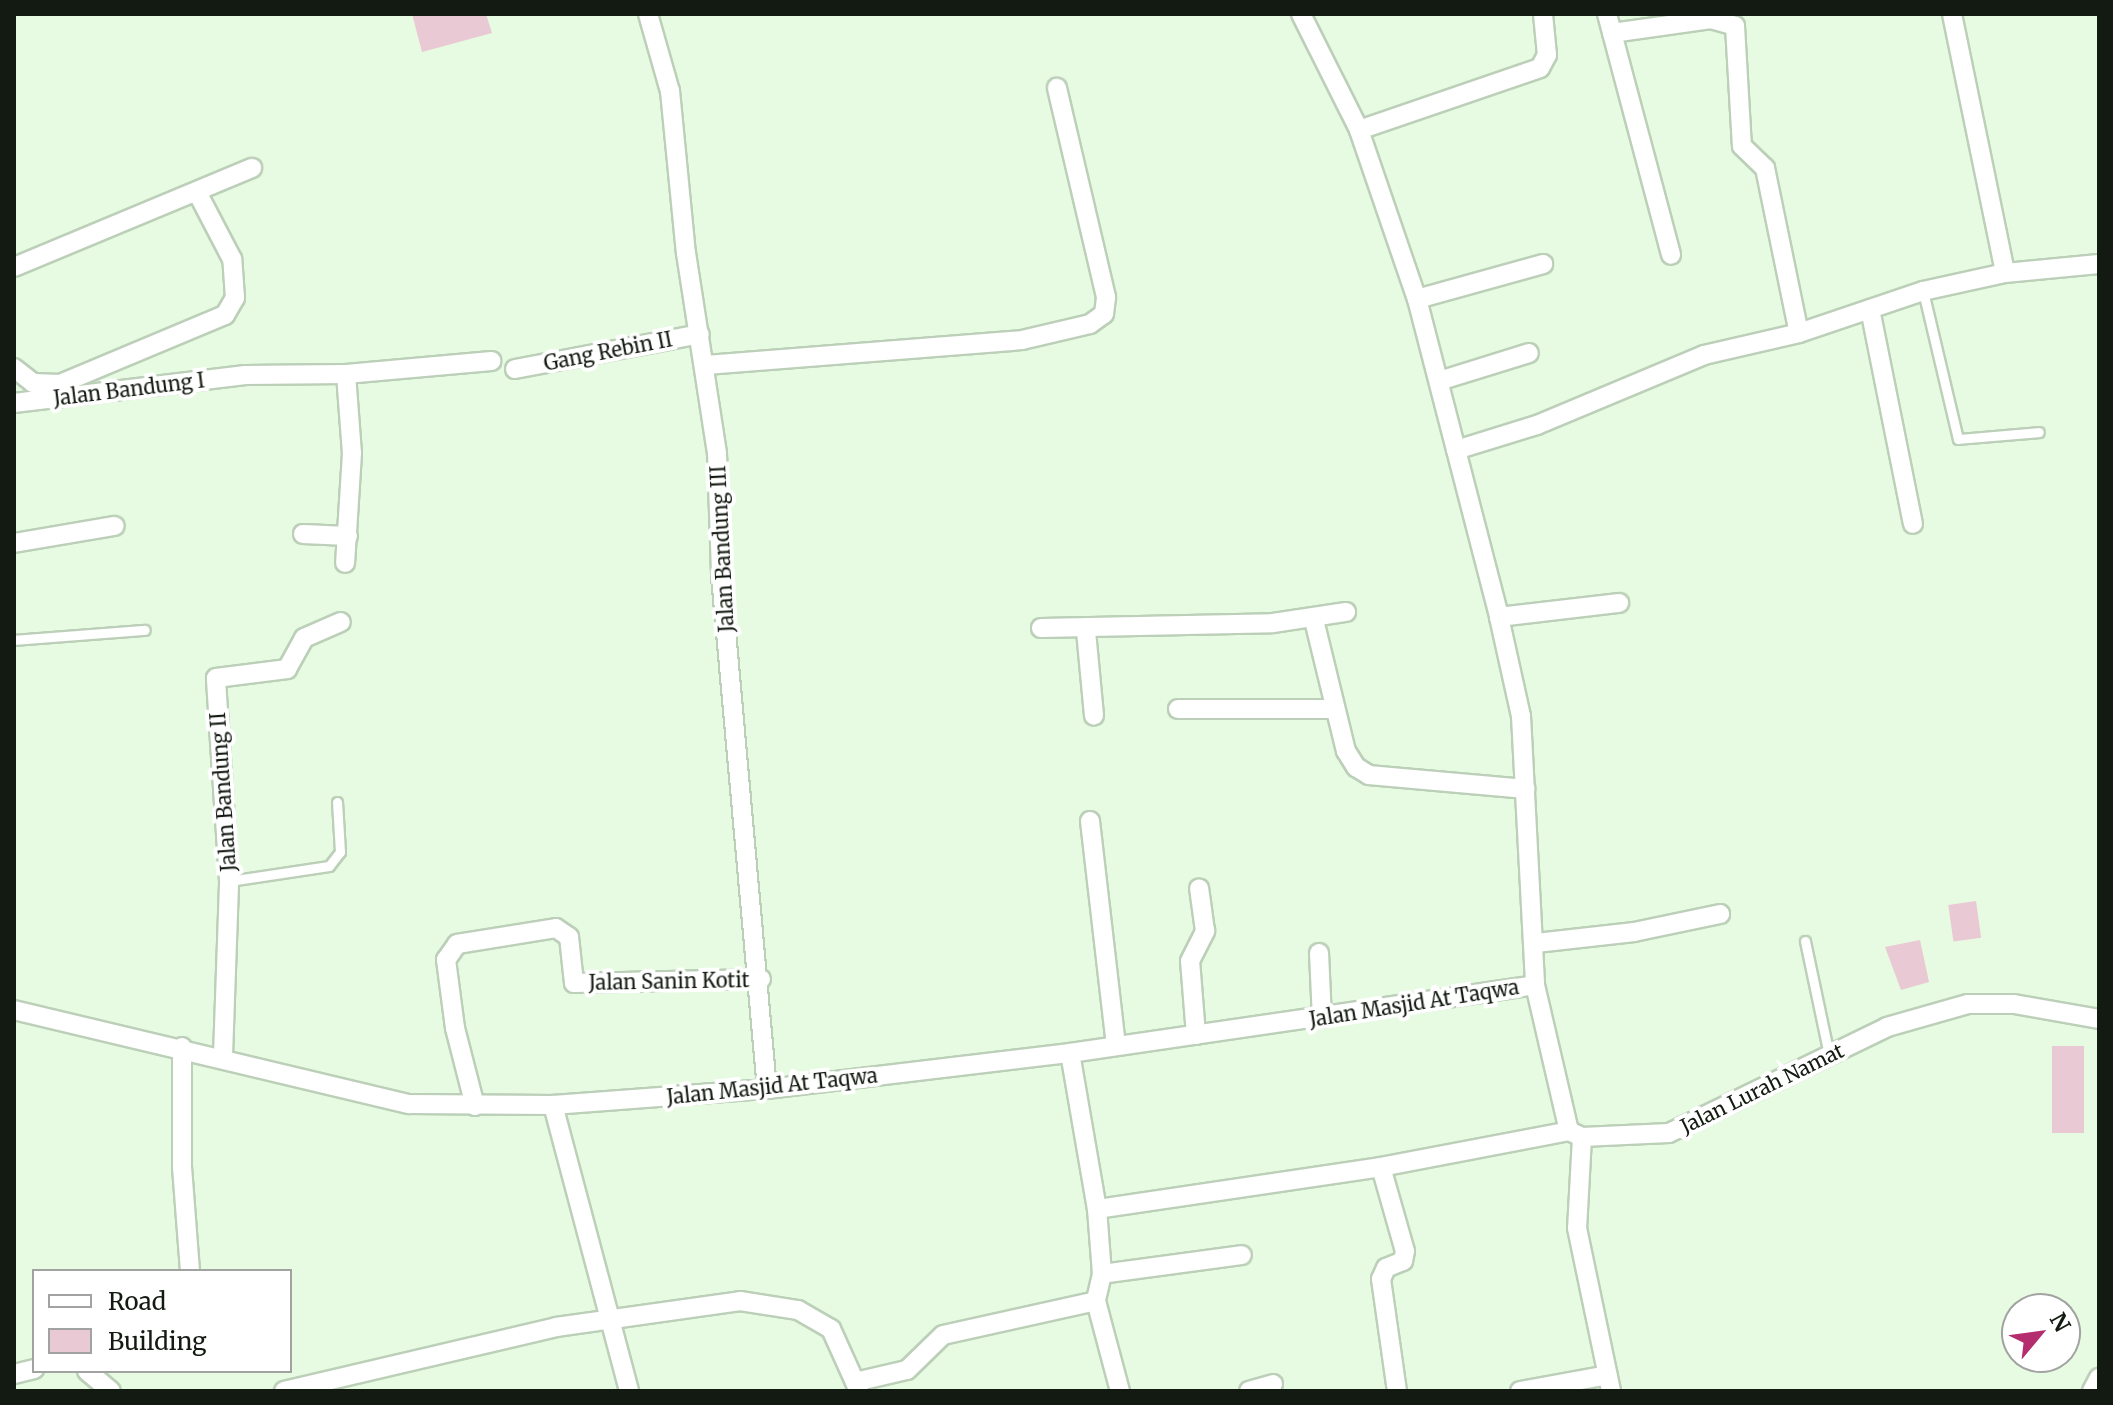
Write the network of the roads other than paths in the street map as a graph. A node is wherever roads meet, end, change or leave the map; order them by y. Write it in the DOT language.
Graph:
graph roads {
  1 [pos="648,14"];
  2 [pos="1301,14"];
  3 [pos="1543,14"];
  4 [pos="1607,14"];
  5 [pos="1952,14"];
  6 [pos="1612,33"];
  7 [pos="1057,88"];
  8 [pos="1359,130"];
  9 [pos="252,168"];
  10 [pos="197,192"];
  11 [pos="1671,255"];
  12 [pos="1543,264"];
  13 [pos="2099,264"];
  14 [pos="14,267"];
  15 [pos="2005,273"];
  16 [pos="1923,291"];
  17 [pos="1417,299"];
  18 [pos="1870,309"];
  19 [pos="1799,333"];
  20 [pos="700,334"];
  21 [pos="1529,353"];
  22 [pos="491,361"];
  23 [pos="706,365"];
  24 [pos="14,368"];
  25 [pos="515,369"];
  26 [pos="346,374"];
  27 [pos="1439,381"];
  28 [pos="14,403"];
  29 [pos="2039,432"];
  30 [pos="1456,450"];
  31 [pos="1913,524"];
  32 [pos="115,526"];
  33 [pos="303,534"];
  34 [pos="348,536"];
  35 [pos="14,543"];
  36 [pos="345,563"];
  37 [pos="1619,603"];
  38 [pos="1346,612"];
  39 [pos="1499,617"];
  40 [pos="1314,620"];
  41 [pos="341,622"];
  42 [pos="1041,628"];
  43 [pos="145,630"];
  44 [pos="1086,631"];
  45 [pos="14,640"];
  46 [pos="1178,709"];
  47 [pos="1335,709"];
  48 [pos="1094,716"];
  49 [pos="1525,789"];
  50 [pos="337,802"];
  51 [pos="1090,821"];
  52 [pos="229,881"];
  53 [pos="1199,888"];
  54 [pos="1720,914"];
  55 [pos="1805,941"];
  56 [pos="1536,943"];
  57 [pos="1319,953"];
  58 [pos="761,979"];
  59 [pos="1535,985"];
  60 [pos="14,1010"];
  61 [pos="1322,1018"];
  62 [pos="2099,1019"];
  63 [pos="1196,1035"];
  64 [pos="1116,1045"];
  65 [pos="182,1047"];
  66 [pos="1070,1053"];
  67 [pos="1829,1055"];
  68 [pos="223,1056"];
  69 [pos="767,1089"];
  70 [pos="553,1105"];
  71 [pos="475,1106"];
  72 [pos="1576,1134"];
  73 [pos="1381,1167"];
  74 [pos="1097,1209"];
  75 [pos="1242,1255"];
  76 [pos="190,1269"];
  77 [pos="1102,1274"];
  78 [pos="1096,1301"];
  79 [pos="611,1318"];
  80 [pos="89,1373"];
  81 [pos="2099,1378"];
  82 [pos="1609,1383"];
  83 [pos="1273,1384"];
  84 [pos="857,1387"];
  85 [pos="309,1388"];
  86 [pos="111,1391"];
  87 [pos="284,1391"];
  88 [pos="629,1391"];
  89 [pos="1120,1391"];
  90 [pos="1249,1391"];
  91 [pos="1397,1391"];
  92 [pos="1520,1391"];
  93 [pos="2092,1391"];
  1 -- 20 [label="street, Jalan Bandung III"];
  2 -- 8 [label="street"];
  3 -- 8 [label="street"];
  4 -- 6 [label="street"];
  5 -- 15 [label="street"];
  6 -- 11 [label="street"];
  6 -- 19 [label="street"];
  7 -- 23 [label="street"];
  8 -- 17 [label="street"];
  9 -- 10 [label="street"];
  10 -- 14 [label="street"];
  10 -- 24 [label="street"];
  12 -- 17 [label="street"];
  13 -- 15 [label="street"];
  15 -- 16 [label="street"];
  16 -- 18 [label="street"];
  16 -- 29 [label="lane"];
  17 -- 27 [label="street"];
  18 -- 19 [label="street"];
  18 -- 31 [label="street"];
  19 -- 30 [label="street"];
  20 -- 23 [label="street, Jalan Bandung III"];
  20 -- 25 [label="street, Gang Rebin II"];
  21 -- 27 [label="street"];
  22 -- 26 [label="street"];
  23 -- 58 [label="street, Jalan Bandung III"];
  26 -- 28 [label="street, Jalan Bandung I"];
  26 -- 34 [label="street"];
  27 -- 30 [label="street"];
  30 -- 39 [label="street"];
  32 -- 35 [label="street"];
  33 -- 34 [label="street"];
  34 -- 36 [label="street"];
  37 -- 39 [label="street"];
  38 -- 40 [label="street"];
  39 -- 49 [label="street"];
  40 -- 44 [label="street"];
  40 -- 47 [label="street"];
  41 -- 52 [label="street, Jalan Bandung II"];
  42 -- 44 [label="street"];
  43 -- 45 [label="lane"];
  44 -- 48 [label="street"];
  46 -- 47 [label="street"];
  47 -- 49 [label="street"];
  49 -- 56 [label="street"];
  50 -- 52 [label="lane"];
  51 -- 64 [label="street"];
  52 -- 68 [label="street, Jalan Bandung II"];
  53 -- 63 [label="street"];
  54 -- 56 [label="street"];
  55 -- 67 [label="lane"];
  56 -- 59 [label="street"];
  57 -- 61 [label="street"];
  58 -- 69 [label="street, Jalan Bandung III"];
  58 -- 71 [label="street, Jalan Sanin Kotit"];
  59 -- 61 [label="street, Jalan Masjid At Taqwa"];
  59 -- 72 [label="street"];
  60 -- 65 [label="street, Jalan Masjid At Taqwa"];
  61 -- 63 [label="street, Jalan Masjid At Taqwa"];
  62 -- 67 [label="street, Jalan Lurah Namat"];
  63 -- 64 [label="street, Jalan Masjid At Taqwa"];
  64 -- 66 [label="street, Jalan Masjid At Taqwa"];
  65 -- 68 [label="street, Jalan Masjid At Taqwa"];
  65 -- 76 [label="street"];
  66 -- 69 [label="street, Jalan Masjid At Taqwa"];
  66 -- 74 [label="street"];
  67 -- 72 [label="street, Jalan Lurah Namat"];
  68 -- 71 [label="street, Jalan Masjid At Taqwa"];
  69 -- 70 [label="street, Jalan Masjid At Taqwa"];
  70 -- 71 [label="street, Jalan Masjid At Taqwa"];
  70 -- 79 [label="street"];
  72 -- 73 [label="street, Jalan Lurah Namat"];
  72 -- 82 [label="street"];
  73 -- 74 [label="street, Jalan Lurah Namat"];
  73 -- 91 [label="street"];
  74 -- 77 [label="street"];
  75 -- 77 [label="street"];
  77 -- 78 [label="street"];
  78 -- 84 [label="street"];
  78 -- 89 [label="street"];
  79 -- 84 [label="street"];
  79 -- 85 [label="street"];
  79 -- 88 [label="street"];
  80 -- 86 [label="street"];
  81 -- 93 [label="street"];
  82 -- 92 [label="street"];
  83 -- 90 [label="street"];
  85 -- 87 [label="street"];
}
